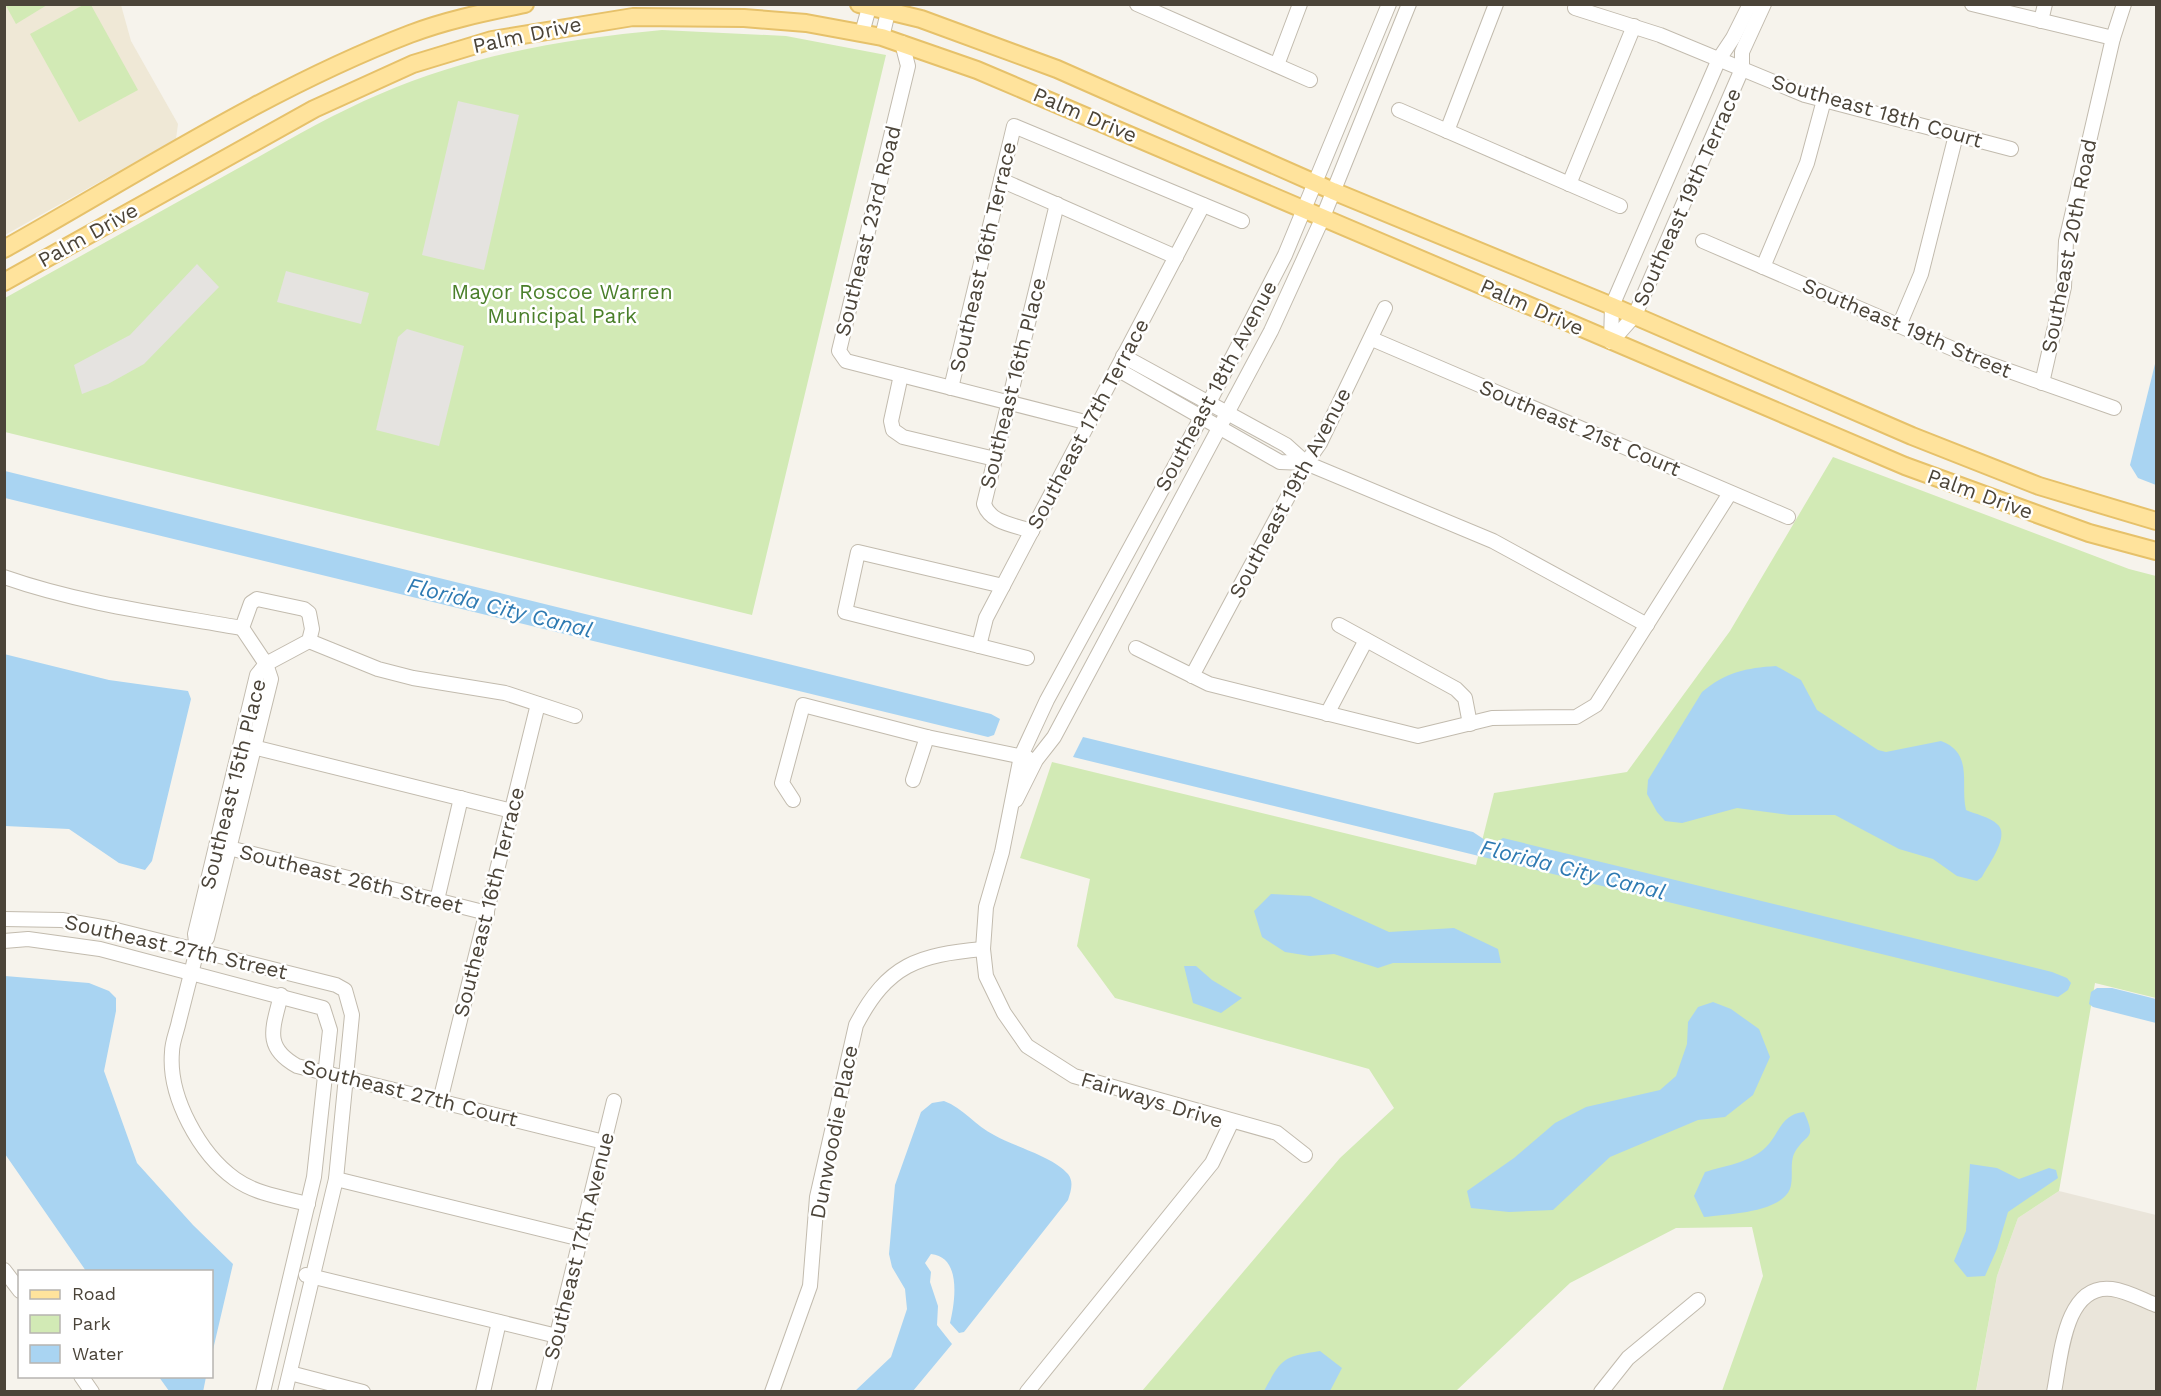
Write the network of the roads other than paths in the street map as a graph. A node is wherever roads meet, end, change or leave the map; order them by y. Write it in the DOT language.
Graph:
graph roads {
  1 [pos="525,4"];
  2 [pos="1137,4"];
  3 [pos="1300,4"];
  4 [pos="1389,4"];
  5 [pos="1409,4"];
  6 [pos="1496,4"];
  7 [pos="1750,4"];
  8 [pos="1764,4"];
  9 [pos="1972,4"];
  10 [pos="2045,4"];
  11 [pos="2124,4"];
  12 [pos="866,5"];
  13 [pos="889,7"];
  14 [pos="1575,8"];
  15 [pos="2041,21"];
  16 [pos="1634,26"];
  17 [pos="862,33"];
  18 [pos="882,36"];
  19 [pos="2113,38"];
  20 [pos="902,43"];
  21 [pos="925,51"];
  22 [pos="1719,59"];
  23 [pos="1277,65"];
  24 [pos="908,66"];
  25 [pos="1742,69"];
  26 [pos="1310,80"];
  27 [pos="1705,91"];
  28 [pos="1824,100"];
  29 [pos="1728,102"];
  30 [pos="1400,110"];
  31 [pos="1447,131"];
  32 [pos="1956,135"];
  33 [pos="2011,149"];
  34 [pos="1001,180"];
  35 [pos="1317,183"];
  36 [pos="1569,184"];
  37 [pos="1333,191"];
  38 [pos="1057,204"];
  39 [pos="1203,205"];
  40 [pos="1620,206"];
  41 [pos="1306,209"];
  42 [pos="1323,217"];
  43 [pos="1242,221"];
  44 [pos="1703,241"];
  45 [pos="4,249"];
  46 [pos="1176,257"];
  47 [pos="1763,267"];
  48 [pos="4,282"];
  49 [pos="1612,306"];
  50 [pos="1385,309"];
  51 [pos="1635,315"];
  52 [pos="1899,326"];
  53 [pos="1372,339"];
  54 [pos="1611,342"];
  55 [pos="1123,356"];
  56 [pos="1117,369"];
  57 [pos="902,375"];
  58 [pos="2042,383"];
  59 [pos="951,388"];
  60 [pos="1008,402"];
  61 [pos="1209,403"];
  62 [pos="2114,408"];
  63 [pos="1227,413"];
  64 [pos="1201,418"];
  65 [pos="1089,423"];
  66 [pos="1219,428"];
  67 [pos="995,459"];
  68 [pos="1306,463"];
  69 [pos="1730,493"];
  70 [pos="1788,517"];
  71 [pos="2157,521"];
  72 [pos="1032,531"];
  73 [pos="2157,551"];
  74 [pos="4,577"];
  75 [pos="1003,586"];
  76 [pos="1647,624"];
  77 [pos="1339,625"];
  78 [pos="242,628"];
  79 [pos="1366,640"];
  80 [pos="309,641"];
  81 [pos="979,646"];
  82 [pos="1136,648"];
  83 [pos="1027,658"];
  84 [pos="266,664"];
  85 [pos="1192,676"];
  86 [pos="538,704"];
  87 [pos="1327,714"];
  88 [pos="575,716"];
  89 [pos="1470,724"];
  90 [pos="927,737"];
  91 [pos="247,745"];
  92 [pos="1021,756"];
  93 [pos="1036,760"];
  94 [pos="913,780"];
  95 [pos="461,798"];
  96 [pos="793,800"];
  97 [pos="512,811"];
  98 [pos="1009,814"];
  99 [pos="223,847"];
  100 [pos="437,900"];
  101 [pos="487,913"];
  102 [pos="4,919"];
  103 [pos="4,940"];
  104 [pos="983,949"];
  105 [pos="197,950"];
  106 [pos="191,972"];
  107 [pos="281,995"];
  108 [pos="325,1073"];
  109 [pos="346,1078"];
  110 [pos="440,1101"];
  111 [pos="614,1101"];
  112 [pos="1232,1121"];
  113 [pos="604,1142"];
  114 [pos="1305,1155"];
  115 [pos="336,1179"];
  116 [pos="308,1204"];
  117 [pos="581,1239"];
  118 [pos="4,1270"];
  119 [pos="292,1272"];
  120 [pos="313,1277"];
  121 [pos="18,1288"];
  122 [pos="1698,1300"];
  123 [pos="2157,1305"];
  124 [pos="499,1322"];
  125 [pos="557,1336"];
  126 [pos="290,1373"];
  127 [pos="82,1378"];
  128 [pos="92,1392"];
  129 [pos="263,1392"];
  130 [pos="285,1392"];
  131 [pos="363,1392"];
  132 [pos="483,1392"];
  133 [pos="543,1392"];
  134 [pos="772,1392"];
  135 [pos="1027,1392"];
  136 [pos="1601,1392"];
  137 [pos="2054,1392"];
  1 -- 45 [label="main road, Palm Drive"];
  2 -- 23 [label="street"];
  3 -- 23 [label="street"];
  4 -- 35 [label="street, Southeast 18th Avenue"];
  5 -- 37 [label="street, Southeast 18th Avenue"];
  6 -- 31 [label="street"];
  7 -- 22 [label="street, Southeast 19th Terrace"];
  8 -- 25 [label="street, Southeast 19th Terrace"];
  9 -- 15 [label="street"];
  10 -- 15 [label="street"];
  11 -- 19 [label="street, Southeast 20th Road"];
  12 -- 13 [label="main road, Palm Drive"];
  12 -- 17 [label="street"];
  13 -- 18 [label="street"];
  13 -- 35 [label="main road, Palm Drive"];
  14 -- 16 [label="street, Southeast 18th Court"];
  15 -- 19 [label="street"];
  16 -- 22 [label="street, Southeast 18th Court"];
  16 -- 36 [label="street"];
  17 -- 18 [label="main road, Palm Drive"];
  17 -- 48 [label="main road, Palm Drive"];
  18 -- 20 [label="main road, Palm Drive"];
  19 -- 58 [label="street, Southeast 20th Road"];
  20 -- 21 [label="main road, Palm Drive"];
  20 -- 24 [label="street, Southeast 23rd Road"];
  21 -- 24 [label="street"];
  21 -- 41 [label="main road, Palm Drive"];
  22 -- 25 [label="street, Southeast 18th Court"];
  22 -- 27 [label="street, Southeast 19th Terrace"];
  23 -- 26 [label="street"];
  24 -- 57 [label="street, Southeast 23rd Road"];
  25 -- 28 [label="street, Southeast 18th Court"];
  25 -- 29 [label="street, Southeast 19th Terrace"];
  27 -- 29 [label="street"];
  27 -- 49 [label="street, Southeast 19th Terrace"];
  28 -- 32 [label="street, Southeast 18th Court"];
  28 -- 47 [label="street"];
  29 -- 51 [label="street, Southeast 19th Terrace"];
  30 -- 31 [label="street"];
  31 -- 36 [label="street"];
  32 -- 33 [label="street, Southeast 18th Court"];
  32 -- 52 [label="street"];
  34 -- 38 [label="street"];
  34 -- 39 [label="street, Southeast 16th Terrace"];
  34 -- 59 [label="street, Southeast 16th Terrace"];
  35 -- 37 [label="main road, Palm Drive"];
  35 -- 41 [label="street, Southeast 18th Avenue"];
  36 -- 40 [label="street"];
  37 -- 42 [label="street, Southeast 18th Avenue"];
  37 -- 49 [label="main road, Palm Drive"];
  38 -- 46 [label="street"];
  38 -- 60 [label="street, Southeast 16th Place"];
  39 -- 43 [label="street"];
  39 -- 46 [label="street, Southeast 17th Terrace"];
  41 -- 42 [label="main road, Palm Drive"];
  41 -- 61 [label="street, Southeast 18th Avenue"];
  42 -- 54 [label="main road, Palm Drive"];
  42 -- 63 [label="street, Southeast 18th Avenue"];
  44 -- 47 [label="street, Southeast 19th Street"];
  46 -- 55 [label="street, Southeast 17th Terrace"];
  47 -- 52 [label="street, Southeast 19th Street"];
  49 -- 51 [label="main road, Palm Drive"];
  49 -- 54 [label="street, Southeast 19th Terrace"];
  50 -- 53 [label="street, Southeast 19th Avenue"];
  51 -- 54 [label="street, Southeast 19th Terrace"];
  51 -- 71 [label="main road, Palm Drive"];
  52 -- 58 [label="street, Southeast 19th Street"];
  53 -- 68 [label="street, Southeast 19th Avenue"];
  53 -- 69 [label="street, Southeast 21st Court"];
  54 -- 73 [label="main road, Palm Drive"];
  55 -- 56 [label="street, Southeast 17th Terrace"];
  55 -- 61 [label="street"];
  56 -- 64 [label="street"];
  56 -- 65 [label="street, Southeast 17th Terrace"];
  57 -- 59 [label="street, Southeast 23rd Road"];
  57 -- 67 [label="street"];
  58 -- 62 [label="street, Southeast 19th Street"];
  59 -- 60 [label="street, Southeast 23rd Road"];
  60 -- 65 [label="street, Southeast 23rd Road"];
  60 -- 67 [label="street, Southeast 16th Place"];
  61 -- 63 [label="street"];
  61 -- 64 [label="street, Southeast 18th Avenue"];
  63 -- 66 [label="street, Southeast 18th Avenue"];
  63 -- 68 [label="street"];
  64 -- 66 [label="street"];
  64 -- 92 [label="street, Southeast 18th Avenue"];
  65 -- 72 [label="street, Southeast 17th Terrace"];
  66 -- 68 [label="street"];
  66 -- 93 [label="street, Southeast 18th Avenue"];
  67 -- 72 [label="street, Southeast 16th Place"];
  68 -- 76 [label="street"];
  68 -- 85 [label="street, Southeast 19th Avenue"];
  69 -- 70 [label="street, Southeast 21st Court"];
  69 -- 76 [label="street"];
  72 -- 75 [label="street, Southeast 17th Terrace"];
  74 -- 78 [label="street"];
  75 -- 81 [label="street, Southeast 17th Terrace"];
  75 -- 81 [label="street"];
  76 -- 89 [label="street"];
  77 -- 79 [label="street"];
  78 -- 80 [label="street"];
  78 -- 84 [label="street"];
  79 -- 87 [label="street"];
  79 -- 89 [label="street"];
  80 -- 84 [label="street"];
  80 -- 86 [label="street"];
  81 -- 83 [label="street"];
  82 -- 85 [label="street"];
  84 -- 91 [label="street, Southeast 15th Place"];
  85 -- 87 [label="street"];
  86 -- 88 [label="street"];
  86 -- 97 [label="street, Southeast 16th Terrace"];
  87 -- 89 [label="street"];
  90 -- 92 [label="street"];
  90 -- 94 [label="street"];
  90 -- 96 [label="street"];
  91 -- 95 [label="street"];
  91 -- 99 [label="street, Southeast 15th Place"];
  92 -- 93 [label="street"];
  92 -- 98 [label="street, Fairways Drive"];
  93 -- 98 [label="street, Fairways Drive"];
  95 -- 97 [label="street"];
  95 -- 100 [label="street"];
  97 -- 101 [label="street, Southeast 16th Terrace"];
  98 -- 104 [label="street, Fairways Drive"];
  99 -- 100 [label="street, Southeast 26th Street"];
  99 -- 105 [label="street, Southeast 15th Place"];
  100 -- 101 [label="street, Southeast 26th Street"];
  101 -- 110 [label="street, Southeast 16th Terrace"];
  102 -- 105 [label="street, Southeast 27th Street"];
  103 -- 106 [label="street, Southeast 27th Street"];
  104 -- 112 [label="street, Fairways Drive"];
  104 -- 134 [label="street, Dunwoodie Place"];
  105 -- 106 [label="street"];
  105 -- 109 [label="street, Southeast 27th Street"];
  106 -- 107 [label="street, Southeast 27th Street"];
  106 -- 116 [label="street"];
  107 -- 108 [label="street, Southeast 27th Street"];
  107 -- 108 [label="street, Southeast 27th Court"];
  108 -- 109 [label="street, Southeast 27th Court"];
  108 -- 116 [label="street"];
  109 -- 110 [label="street, Southeast 27th Court"];
  109 -- 115 [label="street"];
  110 -- 113 [label="street, Southeast 27th Court"];
  111 -- 113 [label="street, Southeast 17th Avenue"];
  112 -- 114 [label="street"];
  112 -- 135 [label="street, Fairways Drive"];
  113 -- 117 [label="street, Southeast 17th Avenue"];
  115 -- 117 [label="street"];
  115 -- 120 [label="street"];
  116 -- 119 [label="street"];
  117 -- 125 [label="street, Southeast 17th Avenue"];
  118 -- 121 [label="street"];
  119 -- 120 [label="street"];
  119 -- 129 [label="street"];
  120 -- 124 [label="street"];
  120 -- 126 [label="street"];
  122 -- 136 [label="street"];
  123 -- 137 [label="street"];
  124 -- 125 [label="street"];
  124 -- 132 [label="street"];
  125 -- 133 [label="street, Southeast 17th Avenue"];
  126 -- 130 [label="street"];
  126 -- 131 [label="street"];
  127 -- 128 [label="street"];
}
